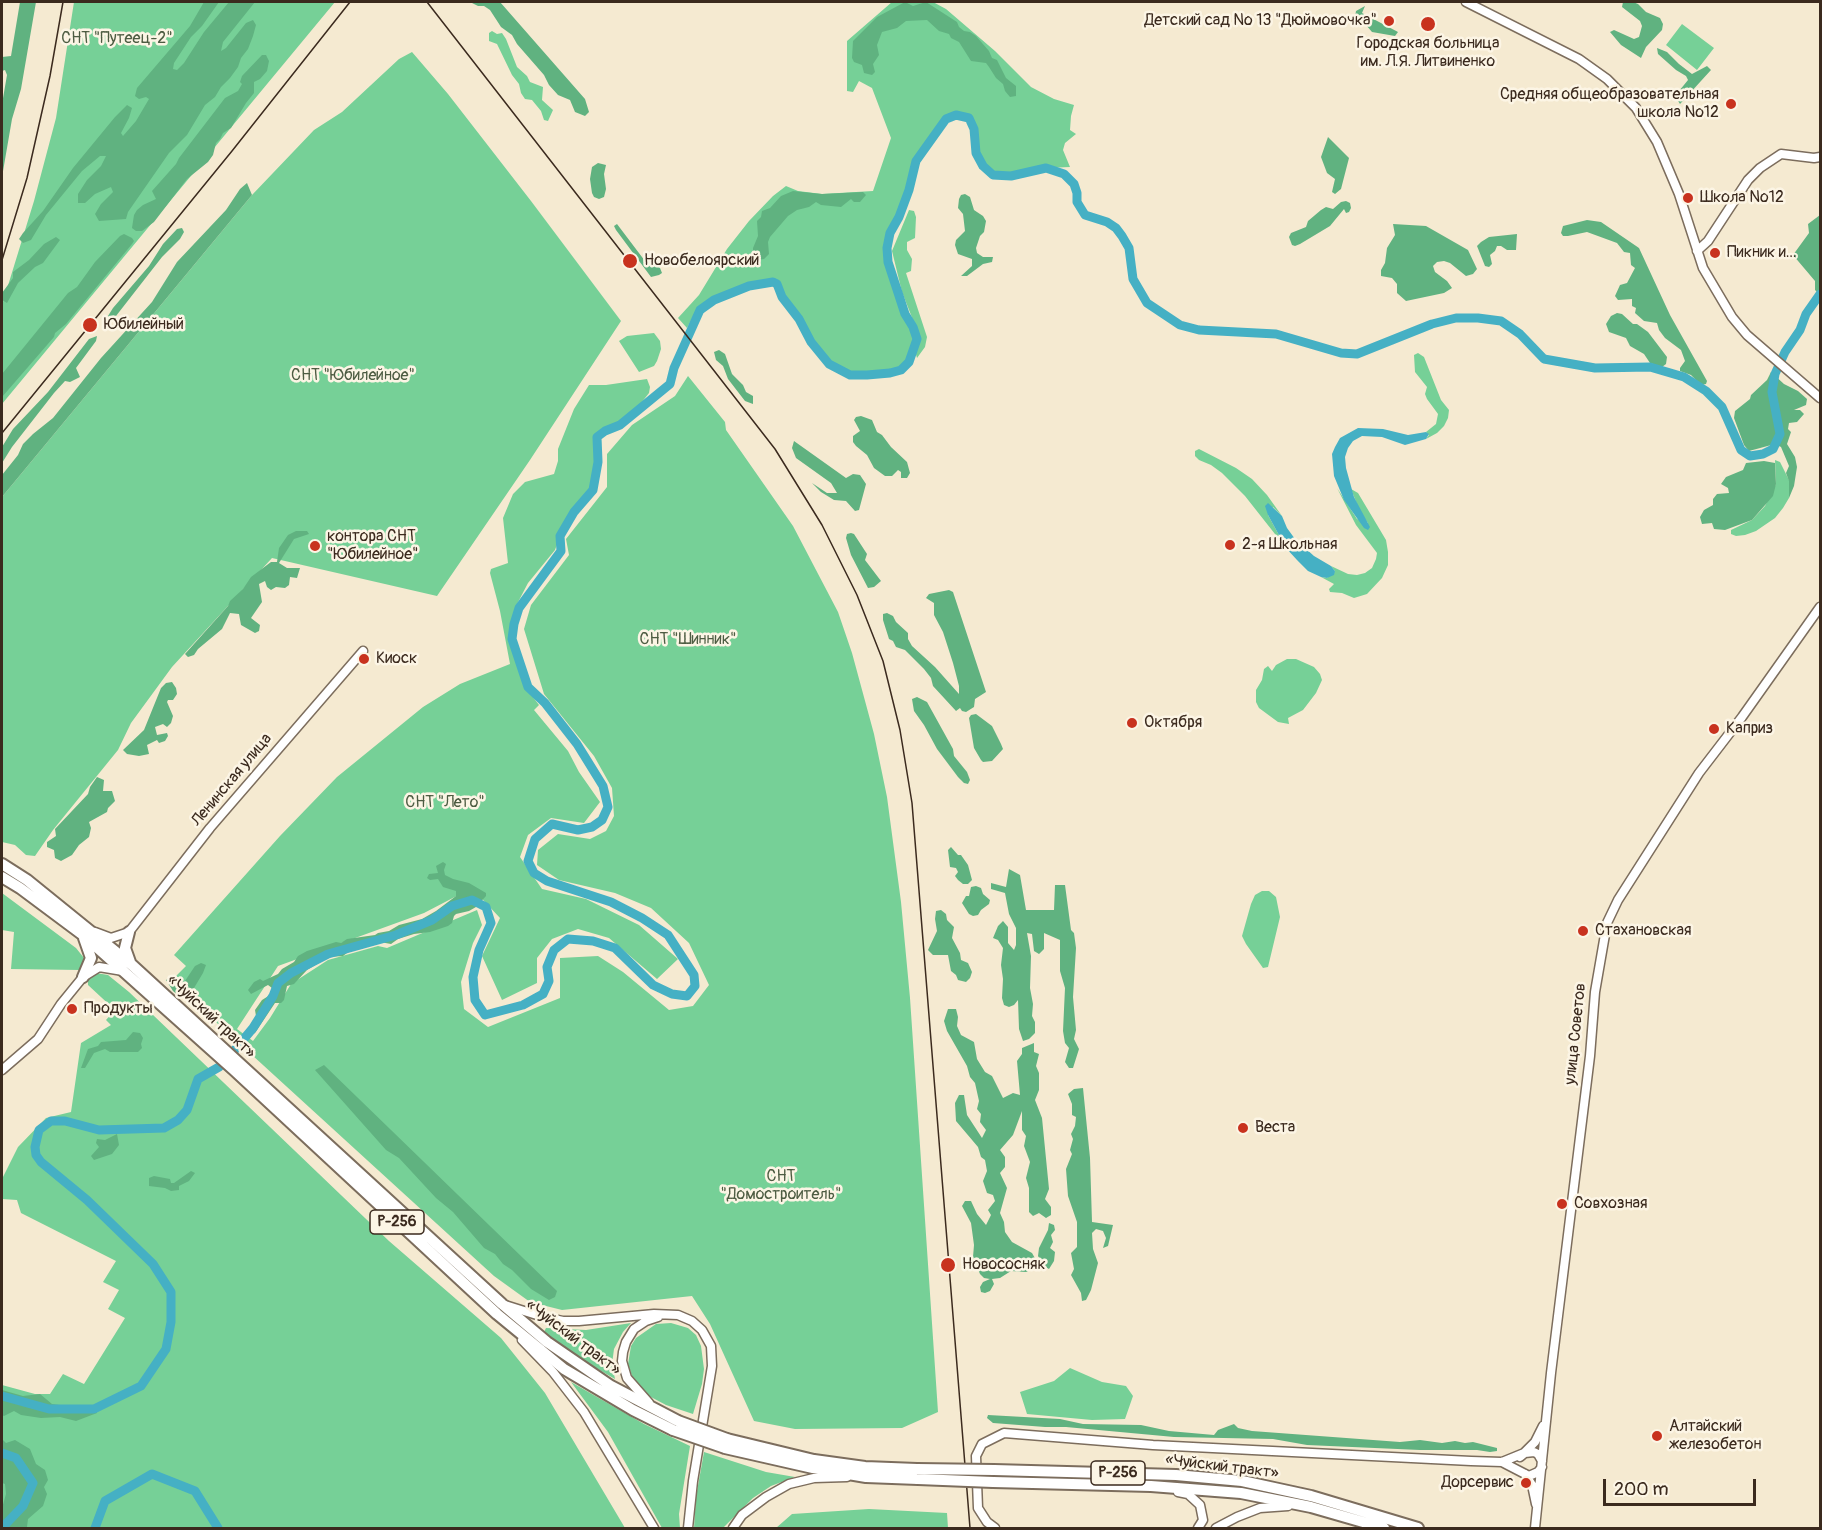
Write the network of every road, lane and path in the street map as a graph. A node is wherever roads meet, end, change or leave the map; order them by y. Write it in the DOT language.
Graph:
graph roads {
  1 [pos="1466,2"];
  2 [pos="1821,157"];
  3 [pos="1697,251"];
  4 [pos="1821,398"];
  5 [pos="1821,607"];
  6 [pos="363,651"];
  7 [pos="2,864"];
  8 [pos="2,877"];
  9 [pos="87,932"];
  10 [pos="129,932"];
  11 [pos="128,968"];
  12 [pos="83,977"];
  13 [pos="237,1068"];
  14 [pos="2,1070"];
  15 [pos="502,1304"];
  16 [pos="497,1314"];
  17 [pos="670,1314"];
  18 [pos="656,1410"];
  19 [pos="1546,1421"];
  20 [pos="676,1426"];
  21 [pos="726,1443"];
  22 [pos="1524,1453"];
  23 [pos="1502,1462"];
  24 [pos="1543,1463"];
  25 [pos="1523,1473"];
  26 [pos="917,1474"];
  27 [pos="866,1477"];
  28 [pos="1151,1486"];
  29 [pos="1311,1507"];
  30 [pos="1537,1512"];
  31 [pos="654,1528"];
  32 [pos="688,1528"];
  33 [pos="733,1528"];
  34 [pos="995,1528"];
  35 [pos="1198,1528"];
  36 [pos="1216,1528"];
  37 [pos="1384,1528"];
  38 [pos="1418,1528"];
  39 [pos="1535,1528"];
  1 -- 3 [label="street"];
  2 -- 3 [label="street"];
  3 -- 4 [label="street"];
  5 -- 19 [label="street, улица Советов"];
  6 -- 10 [label="street, Ленинская улица"];
  7 -- 9 [label="highway, «Чуйский тракт» / Р-256"];
  8 -- 9 [label="highway, «Чуйский тракт» / Р-256"];
  9 -- 10 [label="street"];
  9 -- 11 [label="highway, «Чуйский тракт» / Р-256"];
  9 -- 12 [label="highway"];
  10 -- 11 [label="highway"];
  11 -- 12 [label="street"];
  11 -- 13 [label="highway, «Чуйский тракт» / Р-256"];
  12 -- 14 [label="street"];
  13 -- 15 [label="highway, «Чуйский тракт» / Р-256"];
  13 -- 16 [label="highway, «Чуйский тракт» / Р-256"];
  15 -- 17 [label="street"];
  15 -- 18 [label="highway, «Чуйский тракт» / Р-256"];
  16 -- 20 [label="highway, «Чуйский тракт» / Р-256"];
  16 -- 31 [label="street"];
  17 -- 18 [label="street"];
  17 -- 32 [label="street"];
  18 -- 20 [label="highway, «Чуйский тракт» / Р-256"];
  19 -- 22 [label="street"];
  19 -- 24 [label="street, улица Советов"];
  20 -- 21 [label="highway, «Чуйский тракт» / Р-256, bridge"];
  21 -- 26 [label="highway, «Чуйский тракт» / Р-256"];
  21 -- 27 [label="highway, «Чуйский тракт» / Р-256"];
  22 -- 23 [label="street"];
  22 -- 24 [label="street"];
  22 -- 25 [label="street"];
  23 -- 25 [label="street"];
  23 -- 34 [label="street"];
  24 -- 25 [label="street"];
  24 -- 30 [label="street, улица Советов"];
  25 -- 30 [label="street"];
  26 -- 27 [label="highway, «Чуйский тракт» / Р-256"];
  26 -- 28 [label="highway, «Чуйский тракт» / Р-256, bridge"];
  26 -- 38 [label="highway, «Чуйский тракт» / Р-256, bridge"];
  27 -- 33 [label="street"];
  28 -- 29 [label="highway, «Чуйский тракт» / Р-256"];
  28 -- 35 [label="street"];
  29 -- 36 [label="street"];
  29 -- 37 [label="highway, «Чуйский тракт» / Р-256"];
  30 -- 39 [label="street, улица Советов"];
}
